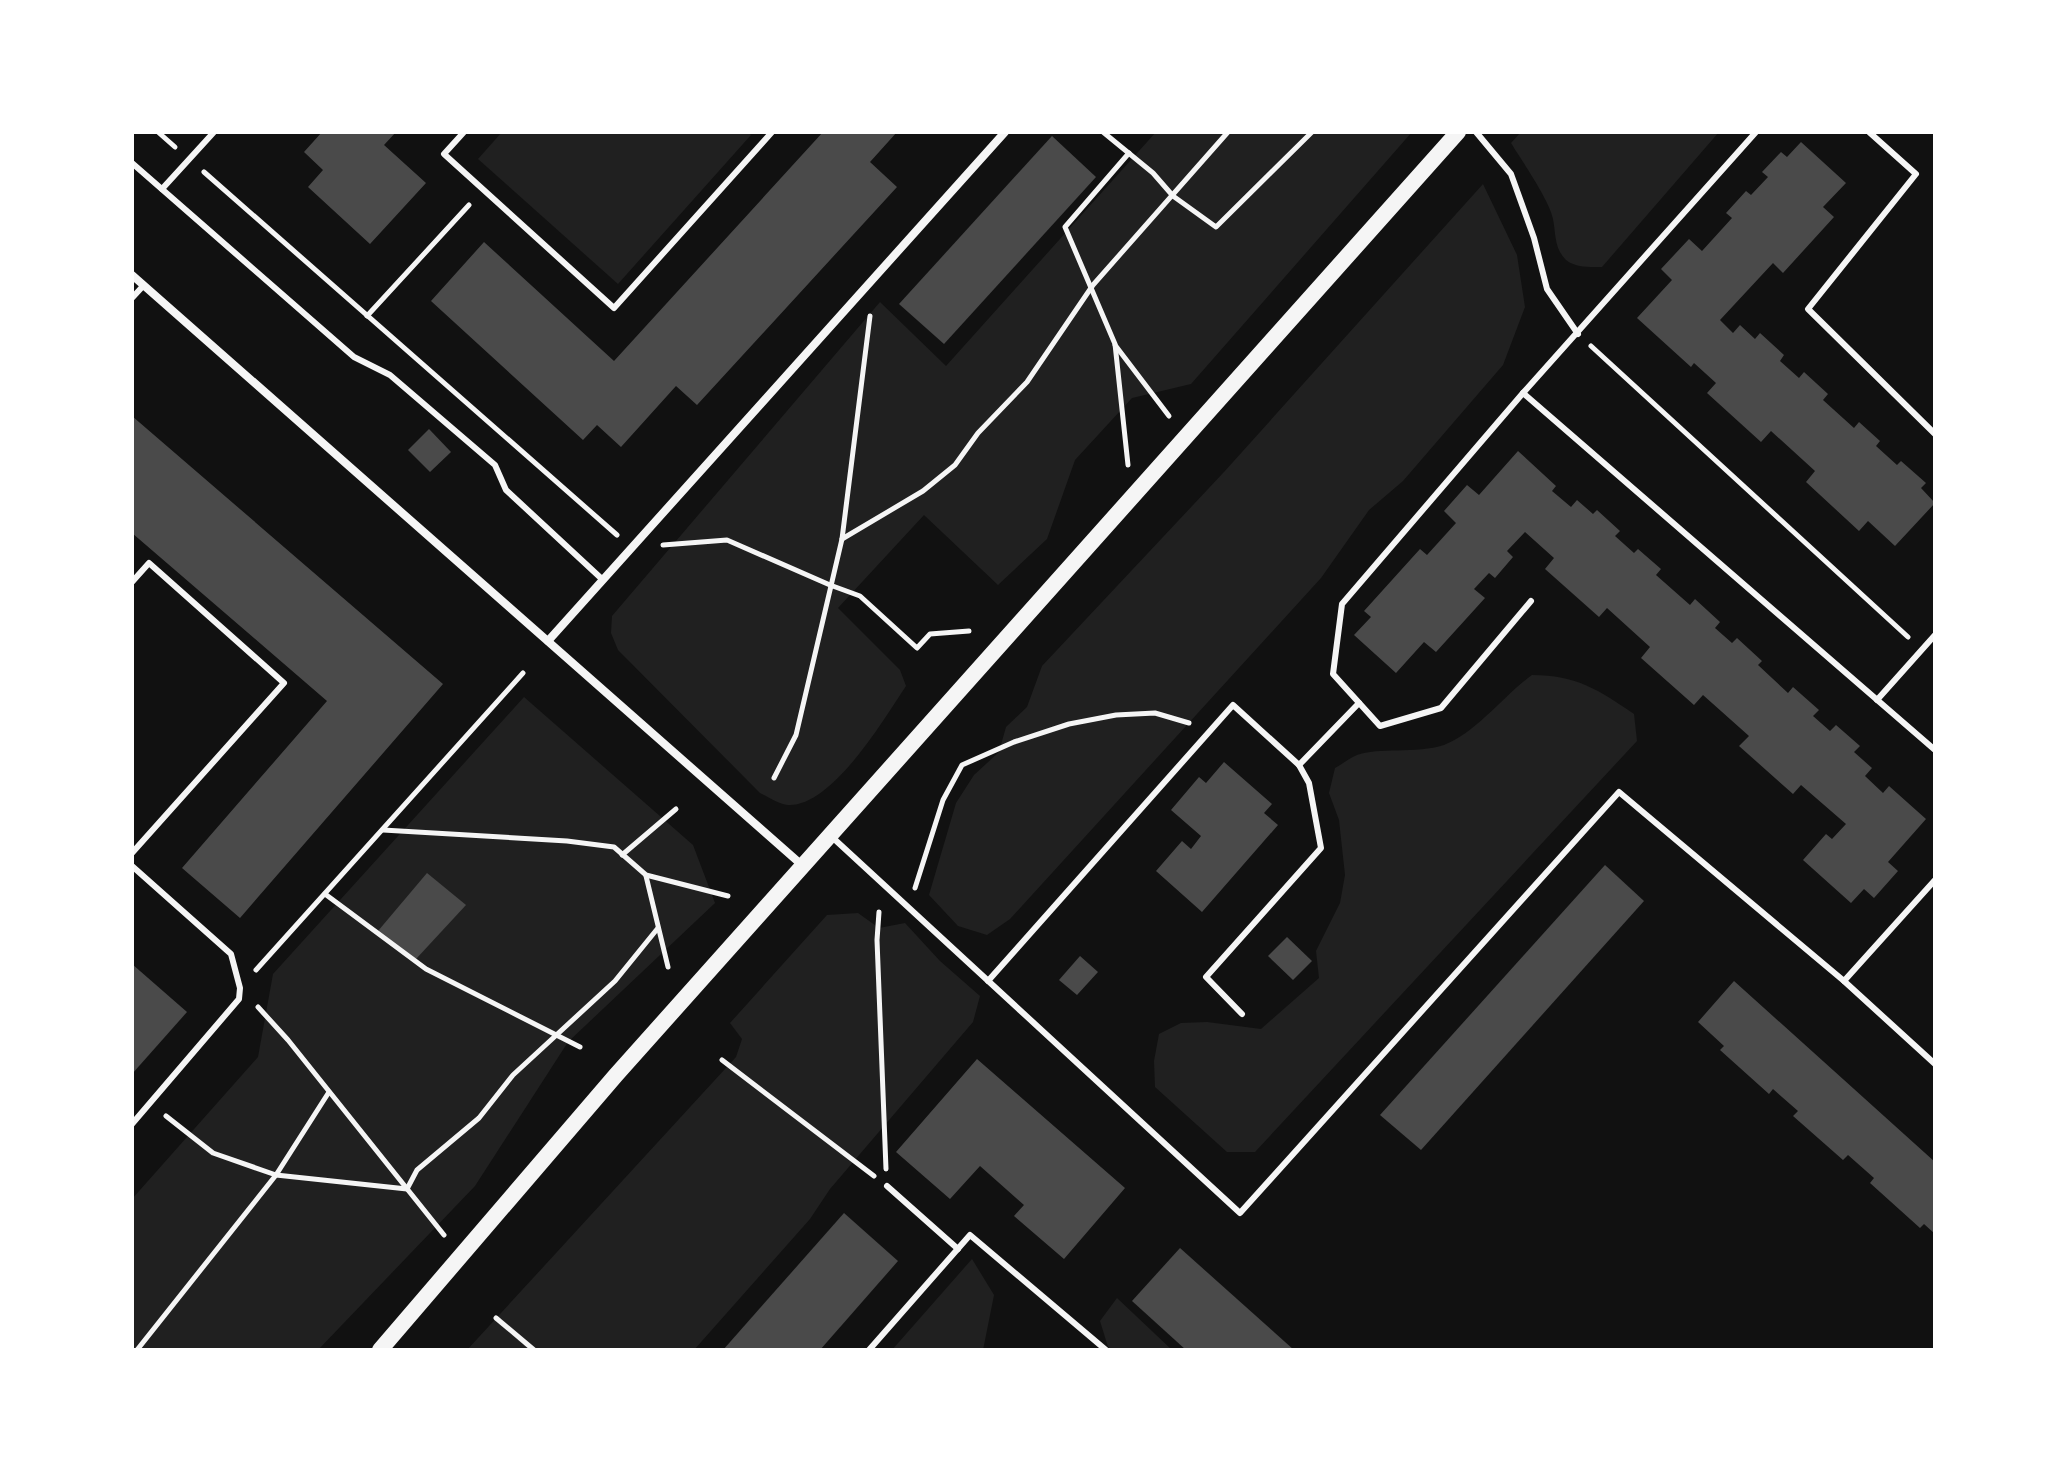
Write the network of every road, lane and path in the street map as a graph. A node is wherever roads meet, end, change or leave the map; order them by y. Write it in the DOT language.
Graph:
graph roads {
  1 [pos="158,132"];
  2 [pos="214,132"];
  3 [pos="464,132"];
  4 [pos="772,132"];
  5 [pos="1005,132"];
  6 [pos="1103,132"];
  7 [pos="1228,132"];
  8 [pos="1312,132"];
  9 [pos="1458,132"];
  10 [pos="1476,132"];
  11 [pos="1756,132"];
  12 [pos="1869,132"];
  13 [pos="1129,153"];
  14 [pos="189,160"];
  15 [pos="132,163"];
  16 [pos="162,189"];
  17 [pos="482,191"];
  18 [pos="1173,196"];
  19 [pos="132,275"];
  20 [pos="874,277"];
  21 [pos="144,285"];
  22 [pos="1090,288"];
  23 [pos="132,298"];
  24 [pos="367,316"];
  25 [pos="1578,334"];
  26 [pos="1115,344"];
  27 [pos="1523,393"];
  28 [pos="1935,434"];
  29 [pos="1185,437"];
  30 [pos="1131,498"];
  31 [pos="842,539"];
  32 [pos="632,547"];
  33 [pos="603,580"];
  34 [pos="132,582"];
  35 [pos="830,585"];
  36 [pos="1531,601"];
  37 [pos="969,631"];
  38 [pos="1935,635"];
  39 [pos="548,641"];
  40 [pos="1922,650"];
  41 [pos="523,673"];
  42 [pos="1877,700"];
  43 [pos="1359,703"];
  44 [pos="1211,730"];
  45 [pos="1935,750"];
  46 [pos="1299,765"];
  47 [pos="774,778"];
  48 [pos="676,809"];
  49 [pos="382,830"];
  50 [pos="831,835"];
  51 [pos="132,853"];
  52 [pos="622,855"];
  53 [pos="132,866"];
  54 [pos="804,866"];
  55 [pos="646,875"];
  56 [pos="1935,880"];
  57 [pos="325,894"];
  58 [pos="728,896"];
  59 [pos="907,908"];
  60 [pos="879,912"];
  61 [pos="658,928"];
  62 [pos="668,967"];
  63 [pos="988,981"];
  64 [pos="1844,981"];
  65 [pos="240,988"];
  66 [pos="1242,1014"];
  67 [pos="557,1035"];
  68 [pos="580,1047"];
  69 [pos="722,1060"];
  70 [pos="1935,1064"];
  71 [pos="329,1092"];
  72 [pos="150,1103"];
  73 [pos="132,1124"];
  74 [pos="276,1175"];
  75 [pos="887,1186"];
  76 [pos="407,1189"];
  77 [pos="444,1235"];
  78 [pos="958,1249"];
  79 [pos="496,1318"];
  80 [pos="137,1350"];
  81 [pos="380,1350"];
  82 [pos="534,1350"];
  83 [pos="869,1350"];
  84 [pos="1106,1350"];
  1 -- 14 [label="path"];
  2 -- 14 [label="lane"];
  3 -- 17 [label="lane"];
  4 -- 17 [label="lane"];
  5 -- 20 [label="street"];
  6 -- 13 [label="path"];
  7 -- 18 [label="path"];
  8 -- 18 [label="path"];
  9 -- 29 [label="main road"];
  10 -- 25 [label="lane"];
  11 -- 25 [label="lane"];
  12 -- 28 [label="lane"];
  13 -- 18 [label="path"];
  13 -- 22 [label="path"];
  14 -- 16 [label="lane"];
  14 -- 24 [label="path"];
  15 -- 16 [label="lane"];
  16 -- 33 [label="lane"];
  17 -- 24 [label="path"];
  18 -- 22 [label="path"];
  19 -- 21 [label="street"];
  20 -- 31 [label="path"];
  20 -- 32 [label="street"];
  21 -- 23 [label="lane"];
  21 -- 39 [label="street"];
  22 -- 26 [label="path"];
  22 -- 31 [label="path"];
  24 -- 32 [label="path"];
  25 -- 27 [label="lane"];
  25 -- 40 [label="path"];
  26 -- 29 [label="path"];
  26 -- 30 [label="path"];
  27 -- 42 [label="lane"];
  27 -- 43 [label="lane"];
  29 -- 30 [label="main road"];
  30 -- 50 [label="main road"];
  31 -- 35 [label="path"];
  32 -- 33 [label="street"];
  32 -- 35 [label="path"];
  33 -- 39 [label="street"];
  34 -- 51 [label="lane"];
  35 -- 37 [label="path"];
  35 -- 47 [label="path"];
  36 -- 43 [label="lane"];
  38 -- 40 [label="lane"];
  39 -- 54 [label="street"];
  40 -- 42 [label="lane"];
  41 -- 49 [label="path"];
  42 -- 45 [label="lane"];
  43 -- 46 [label="lane"];
  44 -- 46 [label="lane"];
  44 -- 59 [label="path"];
  44 -- 63 [label="lane"];
  46 -- 66 [label="lane"];
  48 -- 52 [label="path"];
  49 -- 52 [label="path"];
  49 -- 57 [label="path"];
  50 -- 54 [label="main road"];
  50 -- 59 [label="lane"];
  52 -- 55 [label="path"];
  53 -- 65 [label="lane"];
  54 -- 81 [label="main road"];
  55 -- 58 [label="path"];
  55 -- 61 [label="path"];
  56 -- 64 [label="lane"];
  57 -- 65 [label="path"];
  57 -- 67 [label="path"];
  59 -- 63 [label="lane"];
  60 -- 75 [label="path"];
  61 -- 62 [label="path"];
  61 -- 67 [label="path"];
  63 -- 64 [label="lane"];
  64 -- 70 [label="lane"];
  65 -- 71 [label="path"];
  65 -- 72 [label="lane"];
  67 -- 68 [label="path"];
  67 -- 76 [label="path"];
  69 -- 75 [label="path"];
  71 -- 74 [label="path"];
  71 -- 76 [label="path"];
  72 -- 73 [label="lane"];
  72 -- 74 [label="path"];
  74 -- 76 [label="path"];
  74 -- 80 [label="path"];
  75 -- 78 [label="lane"];
  76 -- 77 [label="path"];
  78 -- 83 [label="lane"];
  78 -- 84 [label="lane"];
  79 -- 82 [label="path"];
}
